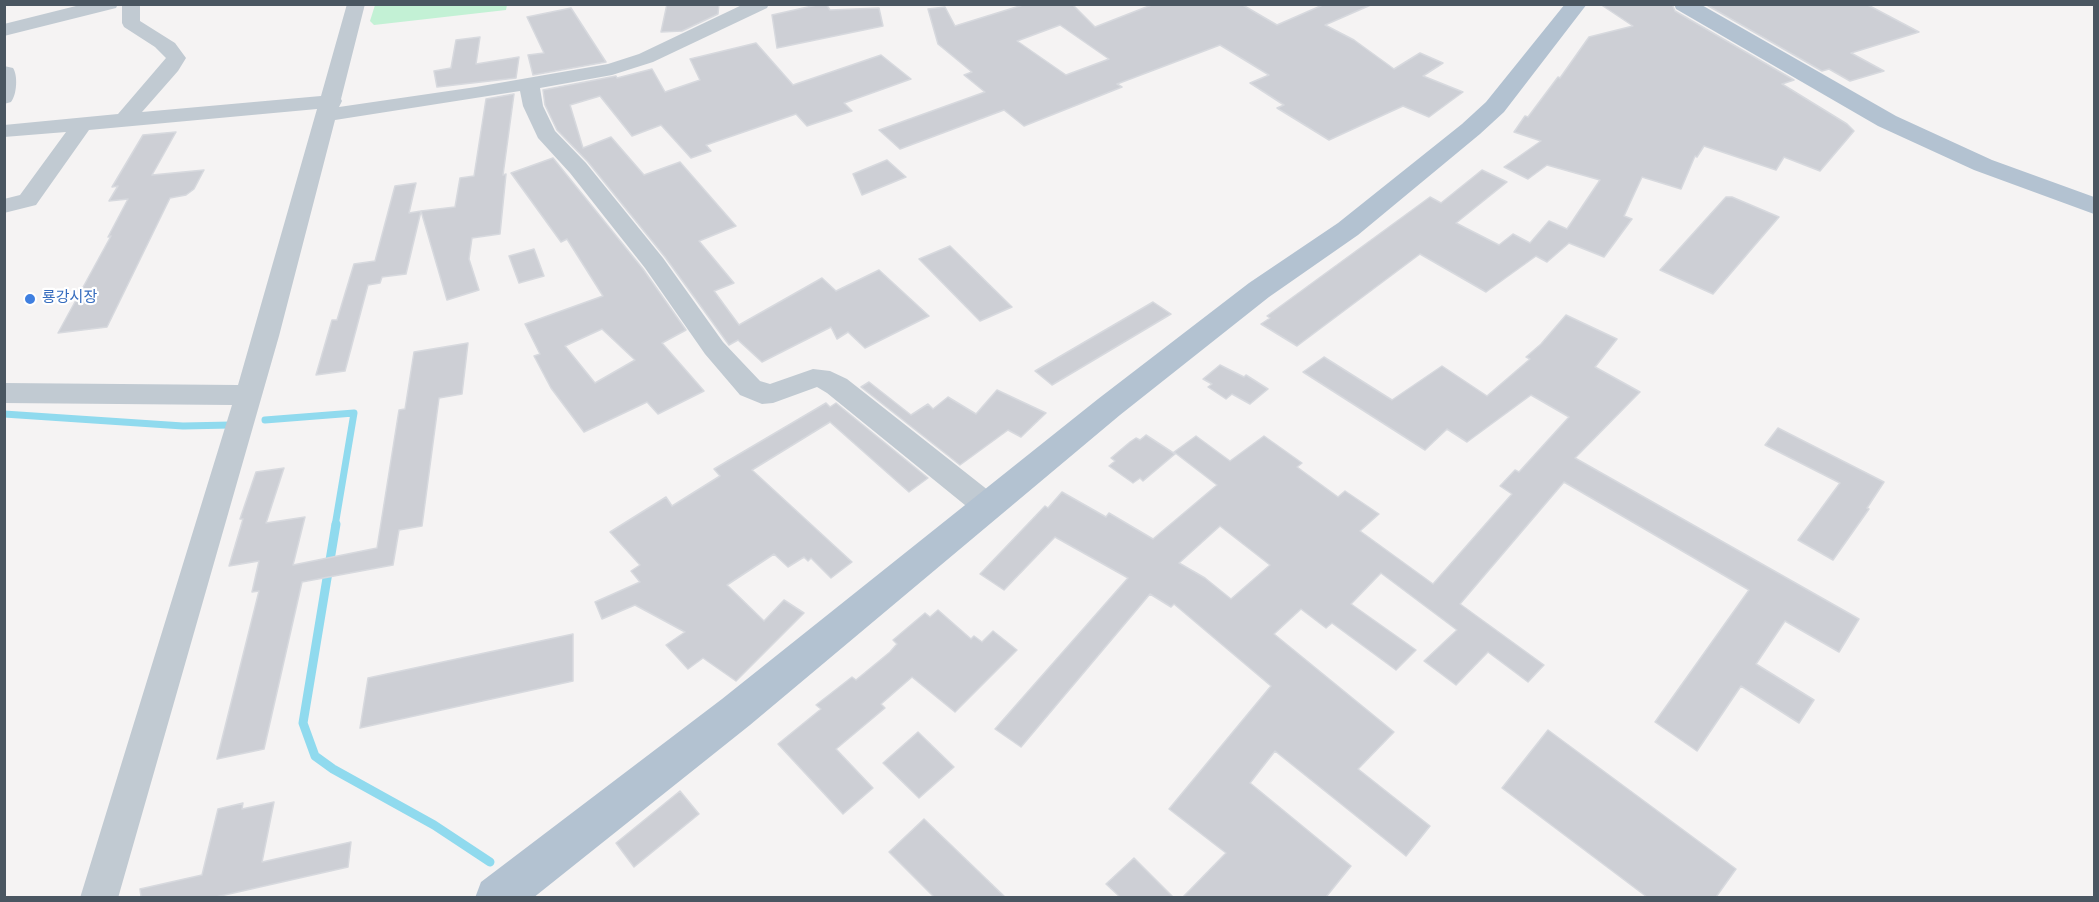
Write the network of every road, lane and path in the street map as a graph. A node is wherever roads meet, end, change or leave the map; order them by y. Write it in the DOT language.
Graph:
graph roads {
  1 [pos="110,4"];
  2 [pos="131,4"];
  3 [pos="356,4"];
  4 [pos="760,4"];
  5 [pos="1577,4"];
  6 [pos="1684,4"];
  7 [pos="4,30"];
  8 [pos="6,72"];
  9 [pos="529,84"];
  10 [pos="4,98"];
  11 [pos="330,108"];
  12 [pos="123,121"];
  13 [pos="82,125"];
  14 [pos="4,131"];
  15 [pos="4,206"];
  16 [pos="2094,206"];
  17 [pos="4,393"];
  18 [pos="248,395"];
  19 [pos="987,506"];
  20 [pos="99,897"];
  21 [pos="497,897"];
  1 -- 7 [label="street"];
  2 -- 12 [label="street"];
  3 -- 11 [label="street"];
  4 -- 9 [label="street"];
  5 -- 19 [label="main road"];
  6 -- 16 [label="main road"];
  8 -- 10 [label="street"];
  9 -- 11 [label="street"];
  9 -- 19 [label="street"];
  11 -- 12 [label="street"];
  11 -- 18 [label="street"];
  12 -- 13 [label="street"];
  13 -- 14 [label="street"];
  13 -- 15 [label="street"];
  17 -- 18 [label="street"];
  18 -- 20 [label="street"];
  19 -- 21 [label="main road"];
}
